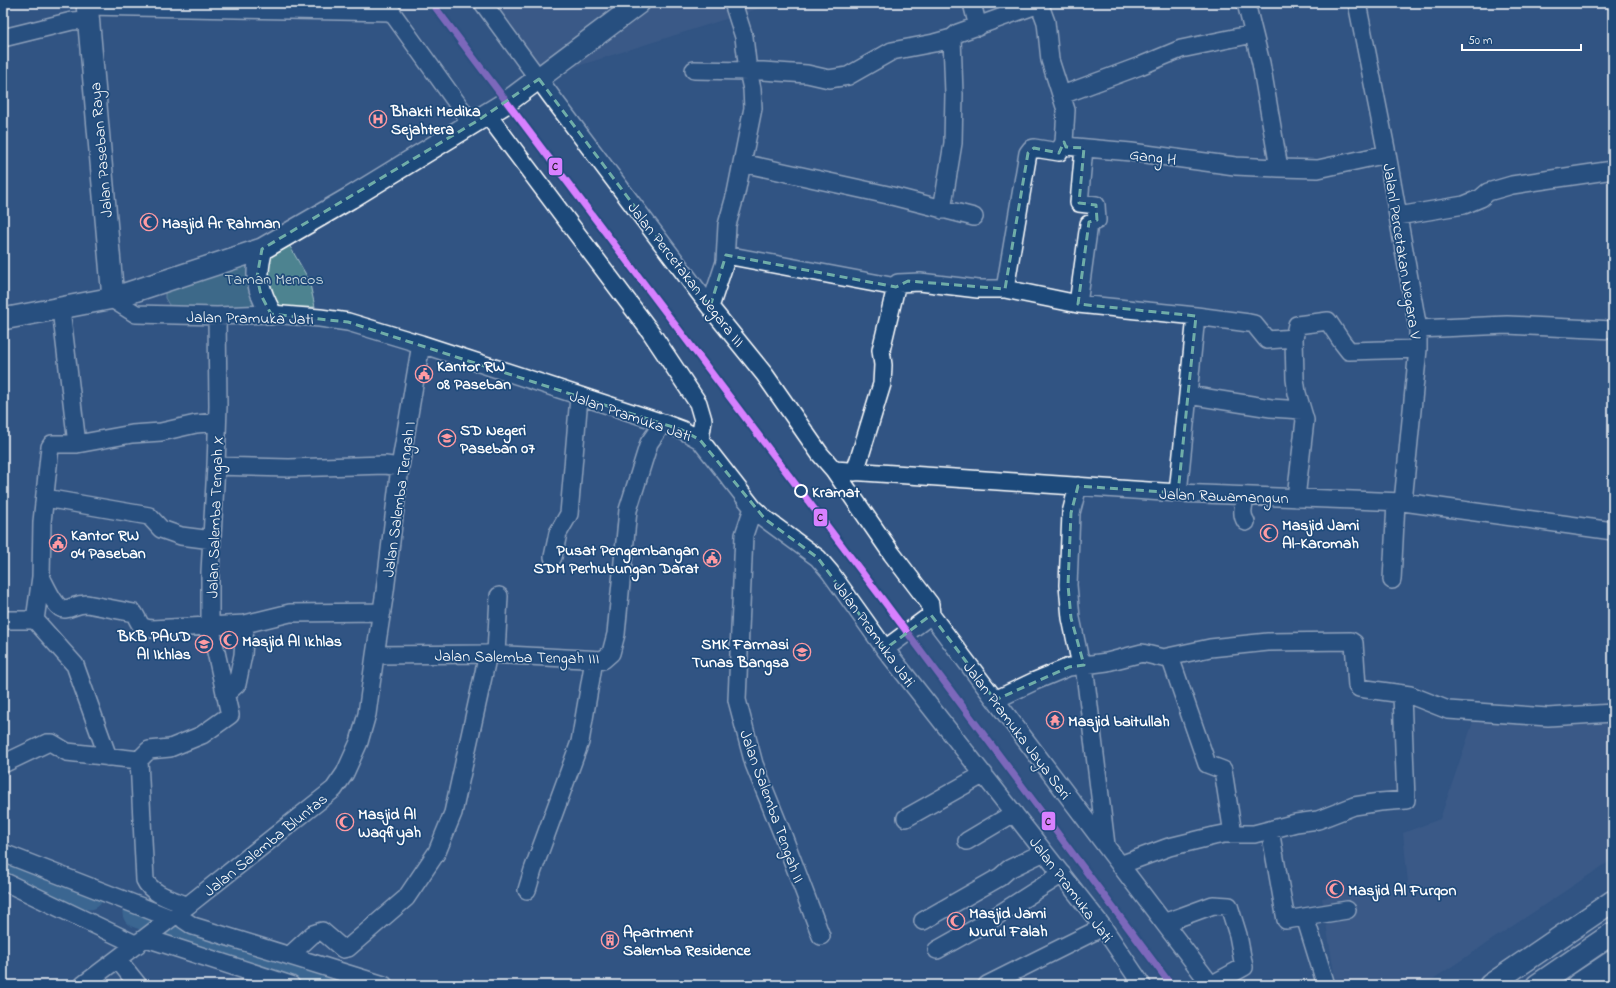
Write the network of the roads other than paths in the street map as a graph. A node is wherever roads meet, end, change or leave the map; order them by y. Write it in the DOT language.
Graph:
graph roads {
  1 [pos="483,3"];
  2 [pos="639,3"];
  3 [pos="733,3"];
  4 [pos="972,3"];
  5 [pos="1246,3"];
  6 [pos="1357,3"];
  7 [pos="1039,4"];
  8 [pos="171,5"];
  9 [pos="388,8"];
  10 [pos="87,10"];
  11 [pos="978,26"];
  12 [pos="1253,34"];
  13 [pos="3,38"];
  14 [pos="952,38"];
  15 [pos="694,70"];
  16 [pos="748,71"];
  17 [pos="539,79"];
  18 [pos="1062,95"];
  19 [pos="480,119"];
  20 [pos="1064,142"];
  21 [pos="1084,148"];
  22 [pos="1387,154"];
  23 [pos="742,163"];
  24 [pos="1279,168"];
  25 [pos="1613,170"];
  26 [pos="942,210"];
  27 [pos="1398,216"];
  28 [pos="974,217"];
  29 [pos="262,249"];
  30 [pos="726,255"];
  31 [pos="896,287"];
  32 [pos="1005,289"];
  33 [pos="113,298"];
  34 [pos="1078,304"];
  35 [pos="710,307"];
  36 [pos="60,309"];
  37 [pos="271,314"];
  38 [pos="218,316"];
  39 [pos="1196,316"];
  40 [pos="3,319"];
  41 [pos="1418,329"];
  42 [pos="1613,330"];
  43 [pos="1294,338"];
  44 [pos="421,344"];
  45 [pos="1418,349"];
  46 [pos="1188,395"];
  47 [pos="579,397"];
  48 [pos="1302,410"];
  49 [pos="218,422"];
  50 [pos="663,423"];
  51 [pos="700,440"];
  52 [pos="78,444"];
  53 [pos="216,466"];
  54 [pos="400,467"];
  55 [pos="834,470"];
  56 [pos="855,472"];
  57 [pos="1078,486"];
  58 [pos="1178,493"];
  59 [pos="1246,496"];
  60 [pos="45,498"];
  61 [pos="1296,498"];
  62 [pos="1400,502"];
  63 [pos="753,508"];
  64 [pos="1246,522"];
  65 [pos="1613,531"];
  66 [pos="212,540"];
  67 [pos="554,557"];
  68 [pos="41,577"];
  69 [pos="1392,580"];
  70 [pos="499,596"];
  71 [pos="382,612"];
  72 [pos="931,615"];
  73 [pos="3,620"];
  74 [pos="35,620"];
  75 [pos="246,624"];
  76 [pos="210,625"];
  77 [pos="885,649"];
  78 [pos="492,654"];
  79 [pos="375,655"];
  80 [pos="1170,657"];
  81 [pos="594,660"];
  82 [pos="1084,665"];
  83 [pos="225,695"];
  84 [pos="1402,695"];
  85 [pos="995,700"];
  86 [pos="1613,713"];
  87 [pos="108,757"];
  88 [pos="139,760"];
  89 [pos="3,764"];
  90 [pos="984,774"];
  91 [pos="1014,813"];
  92 [pos="906,818"];
  93 [pos="1270,830"];
  94 [pos="1233,834"];
  95 [pos="967,841"];
  96 [pos="1106,846"];
  97 [pos="1044,852"];
  98 [pos="3,853"];
  99 [pos="1120,865"];
  100 [pos="1062,874"];
  101 [pos="3,881"];
  102 [pos="527,890"];
  103 [pos="1613,901"];
  104 [pos="1347,910"];
  105 [pos="175,915"];
  106 [pos="1305,917"];
  107 [pos="1591,917"];
  108 [pos="923,920"];
  109 [pos="1164,923"];
  110 [pos="1103,927"];
  111 [pos="1613,933"];
  112 [pos="821,936"];
  113 [pos="144,939"];
  114 [pos="937,950"];
  115 [pos="289,956"];
  116 [pos="118,960"];
  117 [pos="1613,961"];
  118 [pos="1566,966"];
  119 [pos="1137,983"];
  120 [pos="1613,984"];
  121 [pos="83,985"];
  122 [pos="138,985"];
  123 [pos="291,985"];
  124 [pos="384,985"];
  125 [pos="987,985"];
  126 [pos="1211,985"];
  127 [pos="1326,985"];
  128 [pos="1490,985"];
  129 [pos="1537,985"];
  130 [pos="1577,985"];
  131 [pos="1609,985"];
  1 -- 17 [label="street, Jalan Percetakan Negara III"];
  2 -- 17 [label="main road"];
  3 -- 16 [label="street"];
  4 -- 11 [label="street"];
  5 -- 12 [label="street"];
  6 -- 22 [label="street, Jalanl Percetakan Negara V"];
  7 -- 11 [label="street"];
  7 -- 18 [label="street"];
  8 -- 9 [label="street"];
  8 -- 10 [label="street"];
  9 -- 19 [label="street"];
  10 -- 13 [label="street"];
  10 -- 33 [label="main road, Jalan Paseban Raya"];
  11 -- 14 [label="street"];
  12 -- 18 [label="street"];
  12 -- 24 [label="street"];
  14 -- 16 [label="street"];
  14 -- 26 [label="street"];
  15 -- 16 [label="street"];
  16 -- 23 [label="street"];
  17 -- 19 [label="main road"];
  17 -- 35 [label="street, Jalan Percetakan Negara III"];
  18 -- 20 [label="street"];
  19 -- 29 [label="main road"];
  19 -- 51 [label="street"];
  20 -- 21 [label="street, Gang H"];
  20 -- 32 [label="street"];
  21 -- 24 [label="street, Gang H"];
  21 -- 34 [label="street"];
  22 -- 24 [label="street, Gang H"];
  22 -- 27 [label="street, Jalanl Percetakan Negara V"];
  23 -- 26 [label="street"];
  23 -- 30 [label="street"];
  25 -- 27 [label="street"];
  26 -- 28 [label="street"];
  27 -- 41 [label="street, Jalanl Percetakan Negara V"];
  29 -- 33 [label="main road"];
  29 -- 37 [label="main road"];
  30 -- 31 [label="street"];
  30 -- 35 [label="street"];
  31 -- 32 [label="street"];
  31 -- 56 [label="street"];
  32 -- 34 [label="street"];
  33 -- 36 [label="main road"];
  33 -- 38 [label="street, Jalan Pramuka Jati"];
  34 -- 39 [label="street"];
  35 -- 55 [label="street, Jalan Percetakan Negara III"];
  36 -- 40 [label="main road"];
  36 -- 52 [label="street"];
  37 -- 38 [label="street, Jalan Pramuka Jati"];
  37 -- 44 [label="street, Jalan Pramuka Jati"];
  38 -- 49 [label="street, Jalan Salemba Tengah X"];
  39 -- 43 [label="street"];
  39 -- 46 [label="street"];
  41 -- 42 [label="street"];
  41 -- 45 [label="street, Jalanl Percetakan Negara V"];
  43 -- 45 [label="street"];
  43 -- 48 [label="street"];
  44 -- 47 [label="street, Jalan Pramuka Jati"];
  44 -- 54 [label="street, Jalan Salemba Tengah I"];
  45 -- 62 [label="street, Jalanl Percetakan Negara V"];
  46 -- 48 [label="street"];
  46 -- 58 [label="street"];
  47 -- 50 [label="street, Jalan Pramuka Jati"];
  47 -- 67 [label="street"];
  48 -- 61 [label="street"];
  49 -- 52 [label="street"];
  49 -- 53 [label="street, Jalan Salemba Tengah X"];
  50 -- 51 [label="street, Jalan Pramuka Jati"];
  50 -- 81 [label="street, Jalan Salemba Tengah III"];
  51 -- 63 [label="street, Jalan Pramuka Jati"];
  52 -- 60 [label="street"];
  53 -- 54 [label="street"];
  53 -- 66 [label="street, Jalan Salemba Tengah X"];
  54 -- 71 [label="street, Jalan Salemba Tengah I"];
  55 -- 56 [label="street, Jalan Rawamangun"];
  55 -- 72 [label="street, Jalan Pramuka Jaya Sari"];
  56 -- 57 [label="street, Jalan Rawamangun"];
  57 -- 58 [label="street, Jalan Rawamangun"];
  57 -- 82 [label="street"];
  58 -- 59 [label="street, Jalan Rawamangun"];
  59 -- 61 [label="street, Jalan Rawamangun"];
  59 -- 64 [label="street"];
  60 -- 66 [label="street"];
  60 -- 68 [label="street"];
  61 -- 62 [label="street, Jalan Rawamangun"];
  62 -- 65 [label="street, Jalan Rawamangun"];
  62 -- 69 [label="street, Jalanl Percetakan Negara V"];
  63 -- 77 [label="street, Jalan Pramuka Jati"];
  63 -- 112 [label="street, Jalan Salemba Tengah II"];
  66 -- 76 [label="street, Jalan Salemba Tengah X"];
  68 -- 74 [label="street"];
  68 -- 76 [label="street"];
  70 -- 78 [label="street"];
  71 -- 75 [label="street"];
  71 -- 79 [label="street, Jalan Salemba Tengah I"];
  72 -- 77 [label="street"];
  72 -- 85 [label="street, Jalan Pramuka Jaya Sari"];
  73 -- 74 [label="street"];
  74 -- 87 [label="street"];
  75 -- 76 [label="street"];
  75 -- 83 [label="street"];
  76 -- 83 [label="street, Jalan Salemba Tengah X"];
  77 -- 90 [label="street, Jalan Pramuka Jati"];
  78 -- 79 [label="street, Jalan Salemba Tengah III"];
  78 -- 81 [label="street, Jalan Salemba Tengah III"];
  78 -- 115 [label="street"];
  79 -- 105 [label="street, Jalan Salemba Bluntas"];
  80 -- 82 [label="street"];
  80 -- 84 [label="street"];
  80 -- 94 [label="street"];
  81 -- 102 [label="street"];
  82 -- 85 [label="street"];
  82 -- 96 [label="street"];
  83 -- 88 [label="street, Jalan Salemba Tengah X"];
  84 -- 86 [label="street"];
  84 -- 93 [label="street"];
  85 -- 96 [label="street, Jalan Pramuka Jaya Sari"];
  87 -- 88 [label="street"];
  87 -- 89 [label="street"];
  88 -- 105 [label="street"];
  90 -- 91 [label="street, Jalan Pramuka Jati"];
  90 -- 92 [label="street"];
  91 -- 95 [label="street"];
  91 -- 97 [label="street, Jalan Pramuka Jati"];
  93 -- 94 [label="street"];
  93 -- 106 [label="street"];
  94 -- 99 [label="street"];
  96 -- 99 [label="street, Jalan Pramuka Jaya Sari"];
  97 -- 100 [label="street, Jalan Pramuka Jati"];
  97 -- 108 [label="street"];
  98 -- 105 [label="street"];
  99 -- 109 [label="street, Jalan Pramuka Jaya Sari"];
  100 -- 110 [label="street, Jalan Pramuka Jati"];
  100 -- 114 [label="street"];
  101 -- 113 [label="street"];
  103 -- 107 [label="main road"];
  104 -- 106 [label="street"];
  105 -- 113 [label="street, Jalan Salemba Bluntas"];
  105 -- 115 [label="street"];
  106 -- 127 [label="street"];
  107 -- 118 [label="main road"];
  107 -- 128 [label="main road"];
  109 -- 126 [label="street, Jalan Pramuka Jaya Sari"];
  109 -- 126 [label="street"];
  110 -- 119 [label="street, Jalan Pramuka Jati"];
  110 -- 125 [label="street"];
  111 -- 118 [label="main road"];
  113 -- 116 [label="street, Jalan Salemba Bluntas"];
  113 -- 123 [label="street"];
  115 -- 124 [label="street"];
  116 -- 121 [label="street, Jalan Salemba Bluntas"];
  116 -- 122 [label="street"];
  117 -- 130 [label="main road"];
  118 -- 129 [label="main road"];
  120 -- 131 [label="main road"];
}
